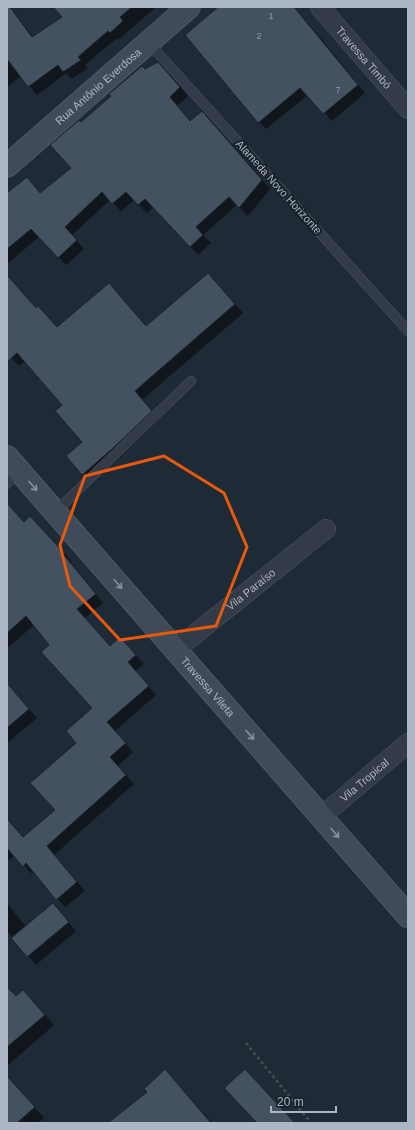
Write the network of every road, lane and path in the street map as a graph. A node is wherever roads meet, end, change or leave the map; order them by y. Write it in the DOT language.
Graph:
graph roads {
  1 [pos="189,7"];
  2 [pos="320,7"];
  3 [pos="149,43"];
  4 [pos="408,109"];
  5 [pos="7,166"];
  6 [pos="408,331"];
  7 [pos="191,381"];
  8 [pos="11,470"];
  9 [pos="55,512"];
  10 [pos="326,529"];
  11 [pos="175,650"];
  12 [pos="408,743"];
  13 [pos="321,817"];
  14 [pos="408,916"];
  15 [pos="246,1043"];
  16 [pos="311,1123"];
  1 -- 3 [label="street, Rua Antônio Everdosa"];
  2 -- 4 [label="street, Travessa Timbó"];
  3 -- 5 [label="street, Rua Antônio Everdosa"];
  3 -- 6 [label="lane, Alameda Novo Horizonte"];
  7 -- 9 [label="lane"];
  8 -- 9 [label="street, Travessa Vileta, one-way"];
  9 -- 11 [label="street, Travessa Vileta, one-way"];
  10 -- 11 [label="street, Vila Paraíso"];
  11 -- 13 [label="street, Travessa Vileta, one-way"];
  12 -- 13 [label="street, Vila Tropical"];
  13 -- 14 [label="street, Travessa Vileta, one-way"];
  15 -- 16 [label="path"];
}
